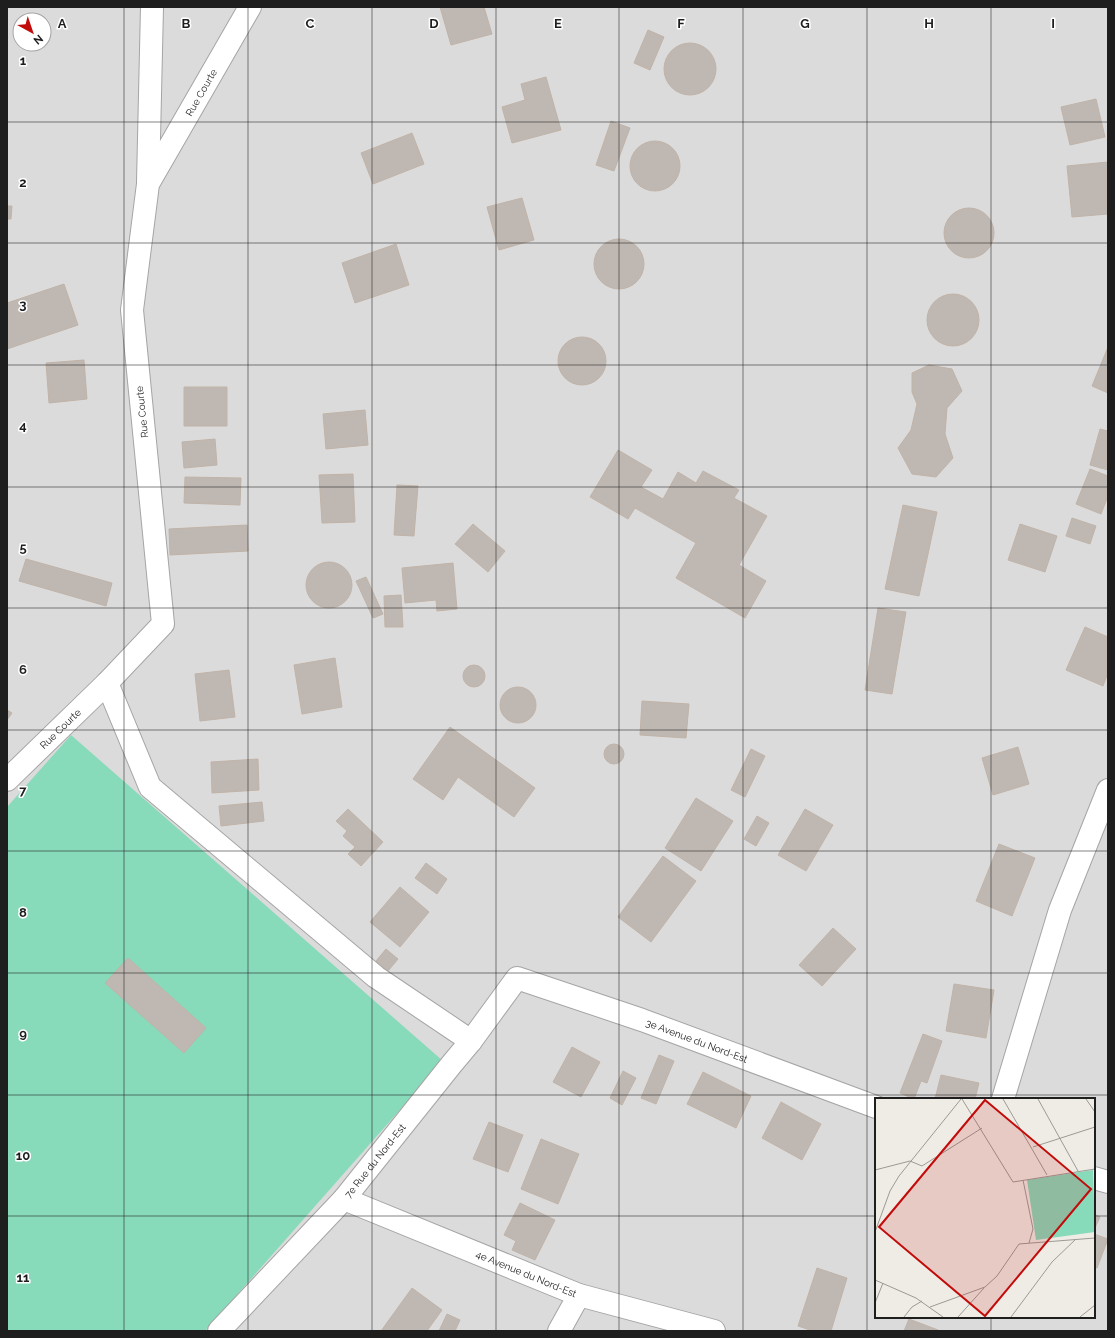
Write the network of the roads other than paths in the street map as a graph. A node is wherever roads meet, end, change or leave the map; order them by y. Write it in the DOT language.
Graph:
graph roads {
  1 [pos="152,7"];
  2 [pos="250,7"];
  3 [pos="148,184"];
  4 [pos="107,683"];
  5 [pos="7,780"];
  6 [pos="1108,790"];
  7 [pos="517,978"];
  8 [pos="471,1041"];
  9 [pos="1003,1098"];
  10 [pos="875,1107"];
  11 [pos="1095,1178"];
  12 [pos="1108,1182"];
  13 [pos="344,1199"];
  14 [pos="579,1295"];
  15 [pos="219,1331"];
  16 [pos="559,1331"];
  17 [pos="714,1331"];
  1 -- 3 [label="street"];
  2 -- 3 [label="street, Rue Courte"];
  3 -- 4 [label="street, Rue Courte"];
  4 -- 5 [label="street, Rue Courte"];
  4 -- 8 [label="street"];
  6 -- 9 [label="street"];
  7 -- 8 [label="street, 7e Rue du Nord-Est"];
  7 -- 10 [label="street, 3e Avenue du Nord-Est"];
  8 -- 13 [label="street, 7e Rue du Nord-Est"];
  11 -- 12 [label="street"];
  13 -- 14 [label="street, 4e Avenue du Nord-Est"];
  13 -- 15 [label="street, 7e Rue du Nord-Est"];
  14 -- 16 [label="street"];
  14 -- 17 [label="street, 4e Avenue du Nord-Est"];
}
